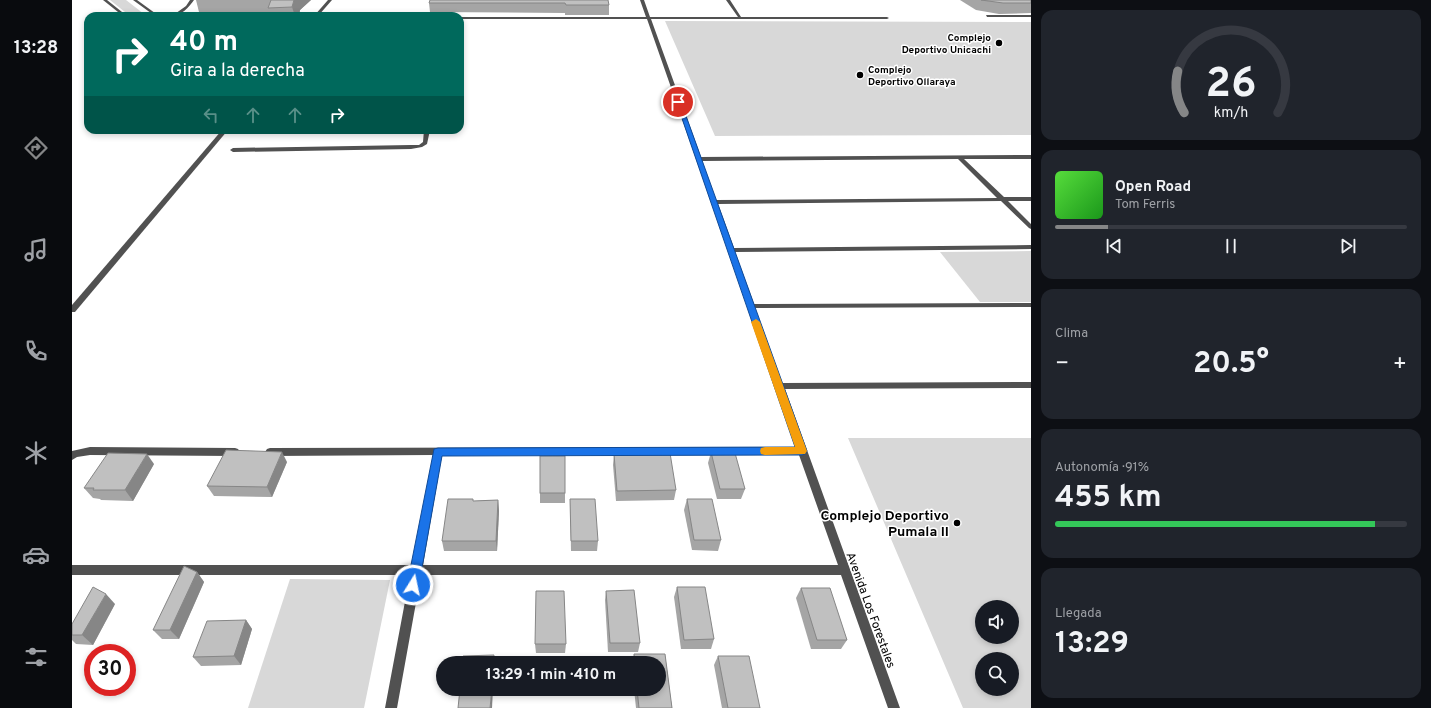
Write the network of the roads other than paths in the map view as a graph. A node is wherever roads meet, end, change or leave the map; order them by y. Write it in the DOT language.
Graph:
graph roads {
  1 [pos="105,0"];
  2 [pos="135,0"];
  3 [pos="192,0"];
  4 [pos="330,0"];
  5 [pos="642,0"];
  6 [pos="728,0"];
  7 [pos="120,12"];
  8 [pos="152,12"];
  9 [pos="180,12"];
  10 [pos="320,12"];
  11 [pos="987,16"];
  12 [pos="1031,16"];
  13 [pos="464,18"];
  14 [pos="648,18"];
  15 [pos="740,18"];
  16 [pos="887,18"];
  17 [pos="222,134"];
  18 [pos="426,134"];
  19 [pos="233,150"];
  20 [pos="959,157"];
  21 [pos="1031,157"];
  22 [pos="698,159"];
  23 [pos="1002,199"];
  24 [pos="1031,199"];
  25 [pos="713,202"];
  26 [pos="1031,227"];
  27 [pos="1031,247"];
  28 [pos="730,250"];
  29 [pos="1031,305"];
  30 [pos="750,306"];
  31 [pos="72,310"];
  32 [pos="1031,385"];
  33 [pos="778,386"];
  34 [pos="802,451"];
  35 [pos="248,452"];
  36 [pos="264,452"];
  37 [pos="438,452"];
  38 [pos="72,456"];
  39 [pos="72,570"];
  40 [pos="416,570"];
  41 [pos="844,570"];
  42 [pos="391,708"];
  43 [pos="894,708"];
  1 -- 7 [label="street"];
  2 -- 8 [label="street"];
  3 -- 9 [label="street"];
  4 -- 10 [label="street"];
  5 -- 14 [label="street, Avenida Los Forestales"];
  6 -- 15 [label="street"];
  11 -- 12 [label="street"];
  13 -- 14 [label="street"];
  14 -- 15 [label="street"];
  14 -- 22 [label="street, Avenida Los Forestales"];
  15 -- 16 [label="street"];
  17 -- 31 [label="street"];
  18 -- 19 [label="street"];
  20 -- 21 [label="street"];
  20 -- 22 [label="street"];
  20 -- 23 [label="street"];
  22 -- 25 [label="street, Avenida Los Forestales"];
  23 -- 24 [label="street"];
  23 -- 25 [label="street"];
  23 -- 26 [label="street"];
  25 -- 28 [label="street, Avenida Los Forestales"];
  27 -- 28 [label="street"];
  28 -- 30 [label="street, Avenida Los Forestales"];
  29 -- 30 [label="street"];
  30 -- 33 [label="street, Avenida Los Forestales"];
  32 -- 33 [label="street"];
  33 -- 34 [label="street, Avenida Los Forestales"];
  34 -- 37 [label="street"];
  34 -- 41 [label="street, Avenida Los Forestales"];
  35 -- 38 [label="street"];
  36 -- 37 [label="street"];
  37 -- 40 [label="street"];
  39 -- 40 [label="street"];
  40 -- 41 [label="street"];
  40 -- 42 [label="street"];
  41 -- 43 [label="street, Avenida Los Forestales"];
}
